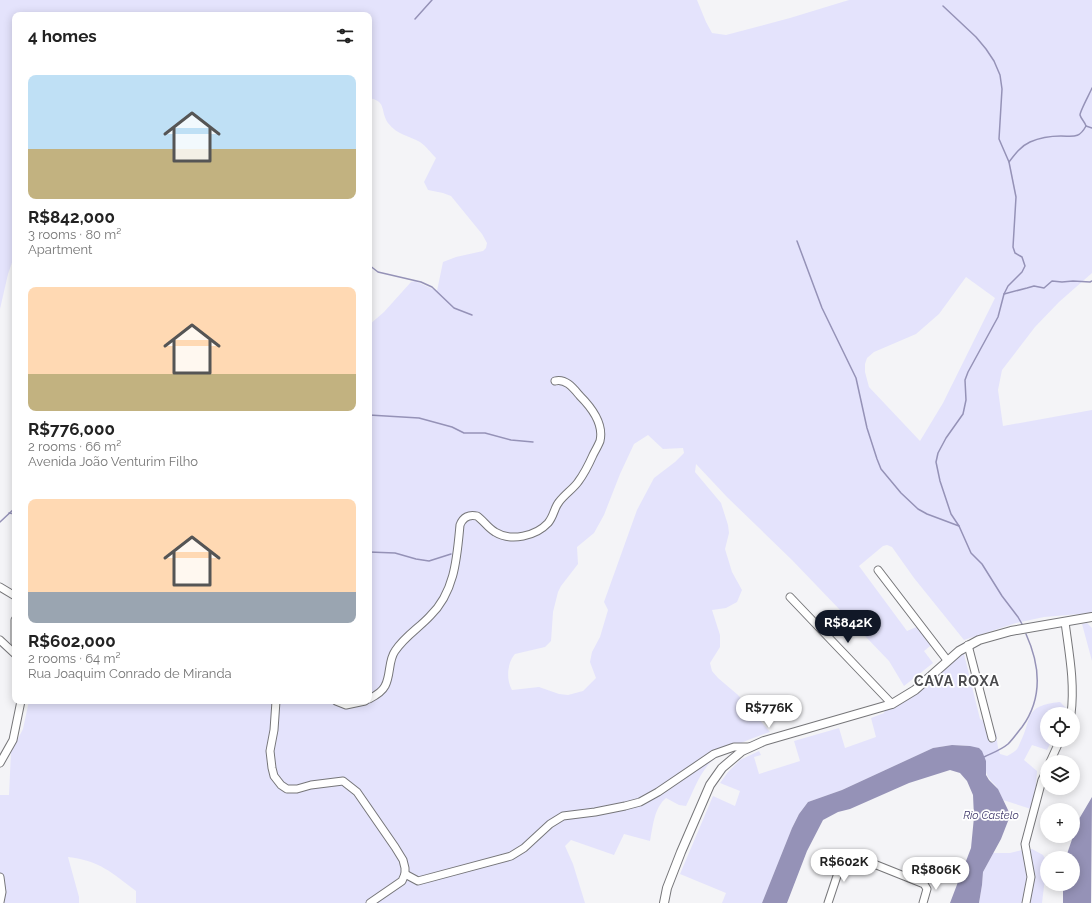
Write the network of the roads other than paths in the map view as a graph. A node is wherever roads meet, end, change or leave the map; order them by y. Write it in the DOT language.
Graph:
graph roads {
  1 [pos="555,381"];
  2 [pos="878,570"];
  3 [pos="0,587"];
  4 [pos="12,594"];
  5 [pos="790,597"];
  6 [pos="1092,617"];
  7 [pos="1065,622"];
  8 [pos="0,640"];
  9 [pos="968,645"];
  10 [pos="12,651"];
  11 [pos="947,660"];
  12 [pos="372,698"];
  13 [pos="20,704"];
  14 [pos="276,704"];
  15 [pos="892,704"];
  16 [pos="1072,707"];
  17 [pos="992,738"];
  18 [pos="749,747"];
  19 [pos="0,763"];
  20 [pos="1040,788"];
  21 [pos="404,874"];
  22 [pos="0,877"];
  23 [pos="0,902"];
  24 [pos="370,903"];
  25 [pos="664,903"];
  26 [pos="829,903"];
  27 [pos="923,903"];
  28 [pos="1026,903"];
  1 -- 12 [label="street"];
  2 -- 11 [label="street"];
  3 -- 4 [label="street"];
  5 -- 15 [label="street"];
  6 -- 7 [label="street"];
  7 -- 9 [label="street"];
  7 -- 16 [label="street"];
  8 -- 10 [label="street"];
  9 -- 11 [label="street"];
  9 -- 17 [label="street"];
  11 -- 15 [label="street"];
  13 -- 19 [label="street"];
  14 -- 21 [label="street"];
  15 -- 18 [label="street"];
  18 -- 21 [label="street"];
  18 -- 25 [label="street"];
  20 -- 28 [label="street"];
  21 -- 24 [label="street"];
  22 -- 23 [label="street"];
  26 -- 27 [label="street"];
}
